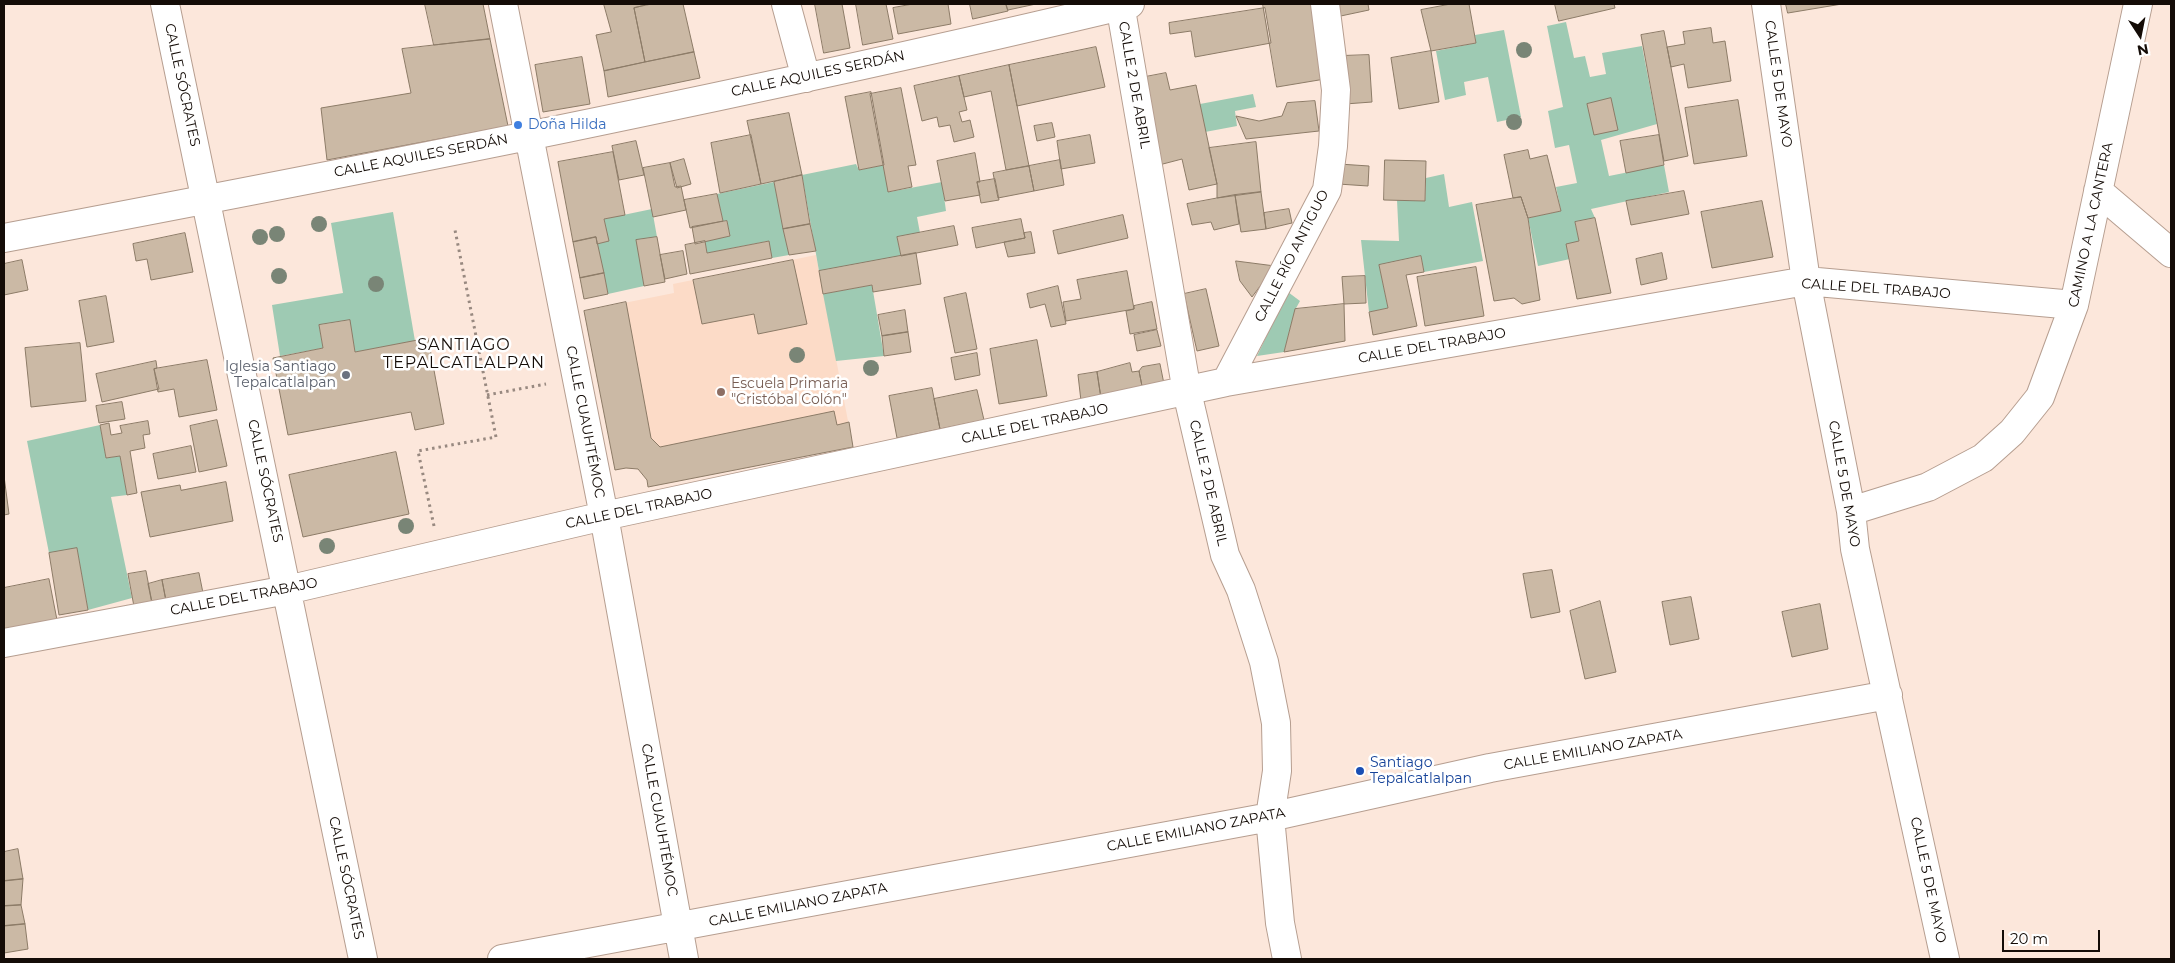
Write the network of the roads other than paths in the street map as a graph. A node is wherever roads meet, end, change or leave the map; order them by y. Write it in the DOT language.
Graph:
graph roads {
  1 [pos="165,4"];
  2 [pos="503,4"];
  3 [pos="786,4"];
  4 [pos="1325,4"];
  5 [pos="1766,4"];
  6 [pos="2138,4"];
  7 [pos="1123,5"];
  8 [pos="806,78"];
  9 [pos="529,135"];
  10 [pos="2098,191"];
  11 [pos="206,200"];
  12 [pos="4,238"];
  13 [pos="2171,253"];
  14 [pos="1806,281"];
  15 [pos="2074,305"];
  16 [pos="1226,382"];
  17 [pos="1187,392"];
  18 [pos="1851,510"];
  19 [pos="604,516"];
  20 [pos="287,590"];
  21 [pos="4,643"];
  22 [pos="1888,696"];
  23 [pos="1270,817"];
  24 [pos="678,927"];
  25 [pos="362,959"];
  26 [pos="502,959"];
  27 [pos="684,959"];
  28 [pos="1287,959"];
  29 [pos="1945,959"];
  1 -- 11 [label="street, CALLE SÓCRATES"];
  2 -- 9 [label="street, CALLE CUAUHTÉMOC"];
  3 -- 8 [label="street"];
  4 -- 16 [label="street, CALLE RÍO ANTIGUO"];
  5 -- 14 [label="street, CALLE 5 DE MAYO"];
  6 -- 10 [label="street, CAMINO A LA CANTERA"];
  7 -- 8 [label="street, CALLE AQUILES SERDÁN"];
  7 -- 17 [label="street, CALLE 2 DE ABRIL"];
  8 -- 9 [label="street, CALLE AQUILES SERDÁN"];
  9 -- 11 [label="street, CALLE AQUILES SERDÁN"];
  9 -- 19 [label="street, CALLE CUAUHTÉMOC"];
  10 -- 13 [label="street"];
  10 -- 15 [label="street, CAMINO A LA CANTERA"];
  11 -- 12 [label="street, CALLE AQUILES SERDÁN"];
  11 -- 20 [label="street, CALLE SÓCRATES"];
  14 -- 15 [label="street, CALLE DEL TRABAJO"];
  14 -- 16 [label="street, CALLE DEL TRABAJO"];
  14 -- 18 [label="street, CALLE 5 DE MAYO"];
  15 -- 18 [label="street, CAMINO A LA CANTERA"];
  16 -- 17 [label="street, CALLE DEL TRABAJO"];
  17 -- 19 [label="street, CALLE DEL TRABAJO"];
  17 -- 23 [label="street, CALLE 2 DE ABRIL"];
  18 -- 22 [label="street, CALLE 5 DE MAYO"];
  19 -- 20 [label="street, CALLE DEL TRABAJO"];
  19 -- 24 [label="street, CALLE CUAUHTÉMOC"];
  20 -- 21 [label="street, CALLE DEL TRABAJO"];
  20 -- 25 [label="street, CALLE SÓCRATES"];
  22 -- 23 [label="street, CALLE EMILIANO ZAPATA"];
  22 -- 29 [label="street, CALLE 5 DE MAYO"];
  23 -- 24 [label="street, CALLE EMILIANO ZAPATA"];
  23 -- 28 [label="street, CALLE 2 DE ABRIL"];
  24 -- 26 [label="street, CALLE EMILIANO ZAPATA"];
  24 -- 27 [label="street, CALLE CUAUHTÉMOC"];
}
